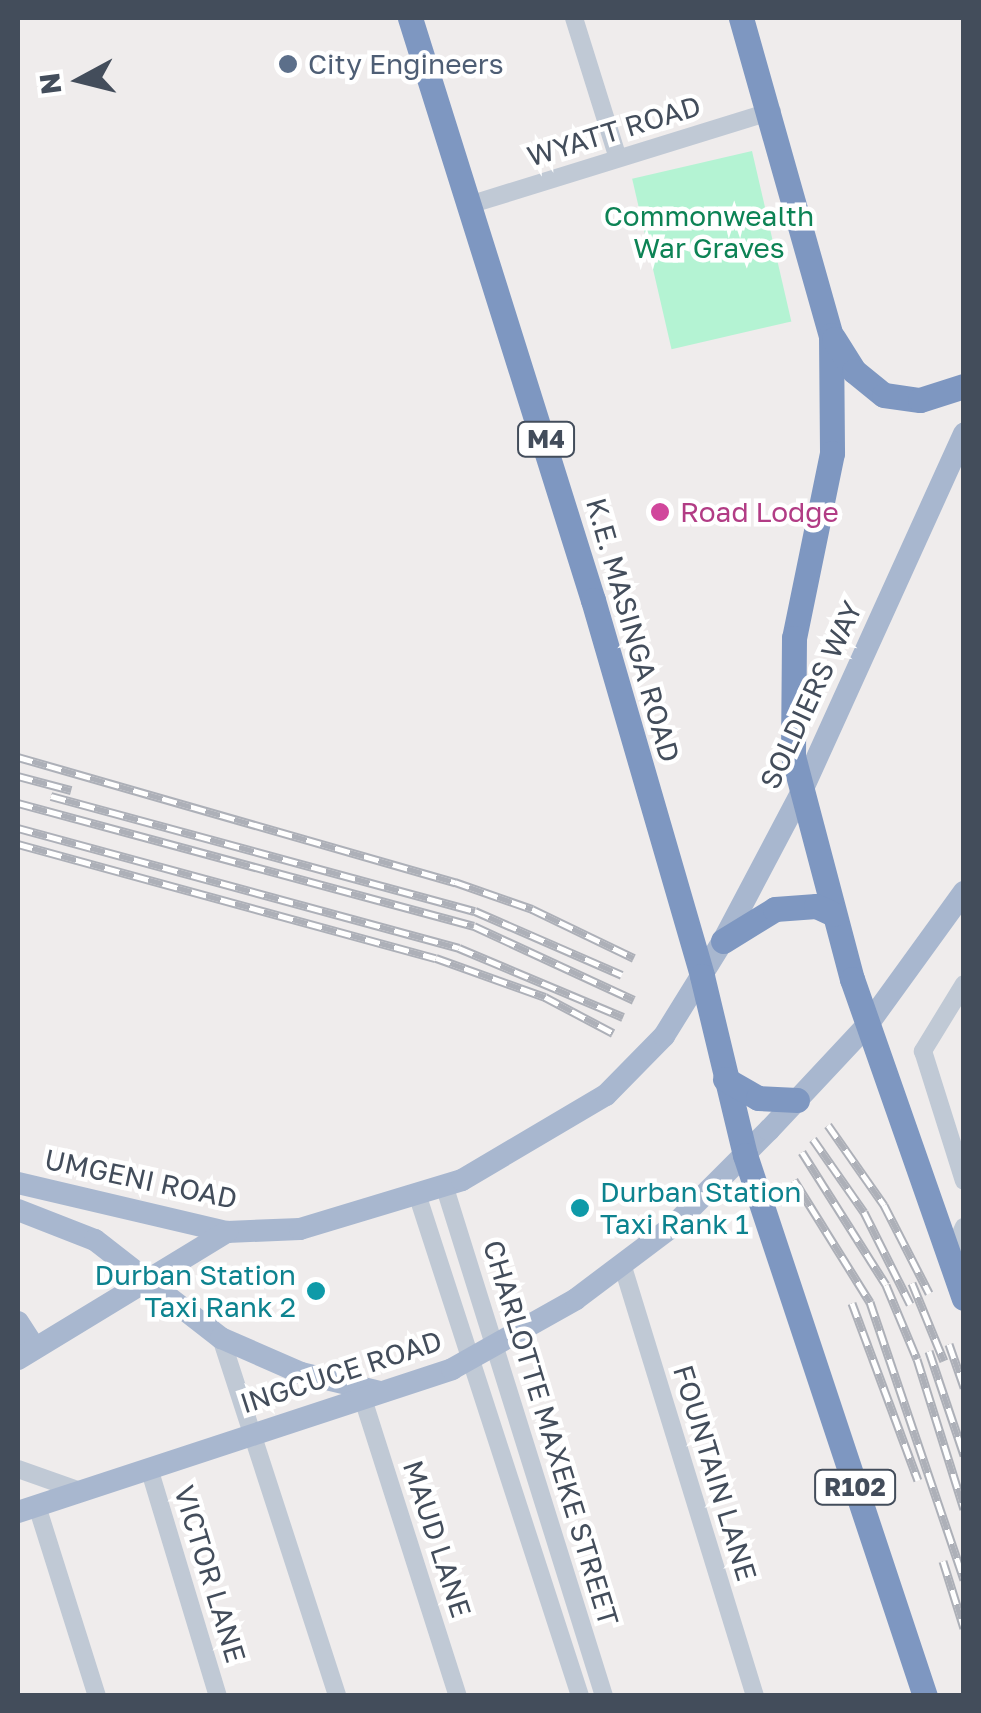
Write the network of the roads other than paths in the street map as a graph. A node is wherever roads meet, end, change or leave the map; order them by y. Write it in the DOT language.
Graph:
graph roads {
  1 [pos="410,18"];
  2 [pos="574,18"];
  3 [pos="741,18"];
  4 [pos="772,111"];
  5 [pos="618,158"];
  6 [pos="472,204"];
  7 [pos="832,335"];
  8 [pos="964,386"];
  9 [pos="964,433"];
  10 [pos="801,793"];
  11 [pos="964,892"];
  12 [pos="834,914"];
  13 [pos="723,941"];
  14 [pos="702,976"];
  15 [pos="964,984"];
  16 [pos="868,1023"];
  17 [pos="725,1079"];
  18 [pos="798,1100"];
  19 [pos="746,1155"];
  20 [pos="964,1181"];
  21 [pos="18,1183"];
  22 [pos="445,1188"];
  23 [pos="418,1198"];
  24 [pos="18,1210"];
  25 [pos="964,1227"];
  26 [pos="227,1232"];
  27 [pos="950,1258"];
  28 [pos="623,1267"];
  29 [pos="144,1277"];
  30 [pos="964,1298"];
  31 [pos="18,1322"];
  32 [pos="221,1338"];
  33 [pos="497,1344"];
  34 [pos="26,1353"];
  35 [pos="472,1358"];
  36 [pos="374,1396"];
  37 [pos="251,1432"];
  38 [pos="18,1468"];
  39 [pos="149,1468"];
  40 [pos="80,1490"];
  41 [pos="27,1509"];
  42 [pos="554,1537"];
  43 [pos="531,1544"];
  44 [pos="602,1689"];
  45 [pos="579,1693"];
  46 [pos="97,1696"];
  47 [pos="218,1696"];
  48 [pos="336,1696"];
  49 [pos="458,1696"];
  50 [pos="755,1696"];
  51 [pos="926,1696"];
  1 -- 6 [label="highway, K.E. MASINGA ROAD / M4"];
  2 -- 5 [label="street"];
  3 -- 4 [label="highway"];
  4 -- 5 [label="street, WYATT ROAD"];
  4 -- 7 [label="highway"];
  5 -- 6 [label="street, WYATT ROAD"];
  6 -- 14 [label="highway, K.E. MASINGA ROAD / M4"];
  7 -- 8 [label="highway"];
  7 -- 10 [label="highway"];
  9 -- 10 [label="main road, SOLDIERS WAY"];
  10 -- 12 [label="highway"];
  10 -- 13 [label="main road, SOLDIERS WAY"];
  11 -- 16 [label="main road"];
  12 -- 13 [label="highway"];
  12 -- 16 [label="highway"];
  13 -- 14 [label="main road, SOLDIERS WAY"];
  14 -- 17 [label="highway, R102"];
  14 -- 22 [label="main road, UMGENI ROAD"];
  15 -- 20 [label="street"];
  16 -- 18 [label="main road"];
  16 -- 27 [label="highway"];
  17 -- 18 [label="highway"];
  17 -- 19 [label="highway, R102"];
  18 -- 19 [label="main road, INGCUCE ROAD"];
  19 -- 28 [label="main road, INGCUCE ROAD"];
  19 -- 51 [label="highway, R102"];
  21 -- 26 [label="main road, UMGENI ROAD"];
  22 -- 23 [label="main road, UMGENI ROAD"];
  22 -- 33 [label="street, CHARLOTTE MAXEKE STREET"];
  23 -- 26 [label="main road, UMGENI ROAD"];
  23 -- 35 [label="street, CHARLOTTE MAXEKE STREET"];
  24 -- 29 [label="main road, UMGENI ROAD"];
  25 -- 27 [label="street"];
  26 -- 29 [label="main road"];
  27 -- 30 [label="highway"];
  28 -- 33 [label="main road, INGCUCE ROAD"];
  28 -- 50 [label="street, FOUNTAIN LANE"];
  29 -- 32 [label="main road, UMGENI ROAD"];
  29 -- 34 [label="main road"];
  31 -- 34 [label="main road"];
  32 -- 36 [label="main road, UMGENI ROAD"];
  32 -- 37 [label="street"];
  33 -- 35 [label="main road, INGCUCE ROAD"];
  33 -- 42 [label="street, CHARLOTTE MAXEKE STREET"];
  35 -- 36 [label="main road, INGCUCE ROAD"];
  35 -- 43 [label="street, CHARLOTTE MAXEKE STREET"];
  36 -- 37 [label="main road, INGCUCE ROAD"];
  36 -- 49 [label="street, MAUD LANE"];
  37 -- 39 [label="main road, INGCUCE ROAD"];
  37 -- 48 [label="street"];
  38 -- 40 [label="street"];
  39 -- 40 [label="main road, INGCUCE ROAD"];
  39 -- 47 [label="street, VICTOR LANE"];
  40 -- 41 [label="main road, INGCUCE ROAD"];
  41 -- 46 [label="street"];
  42 -- 43 [label="street"];
  42 -- 44 [label="street, CHARLOTTE MAXEKE STREET"];
  43 -- 45 [label="street, CHARLOTTE MAXEKE STREET"];
  44 -- 45 [label="street"];
}
